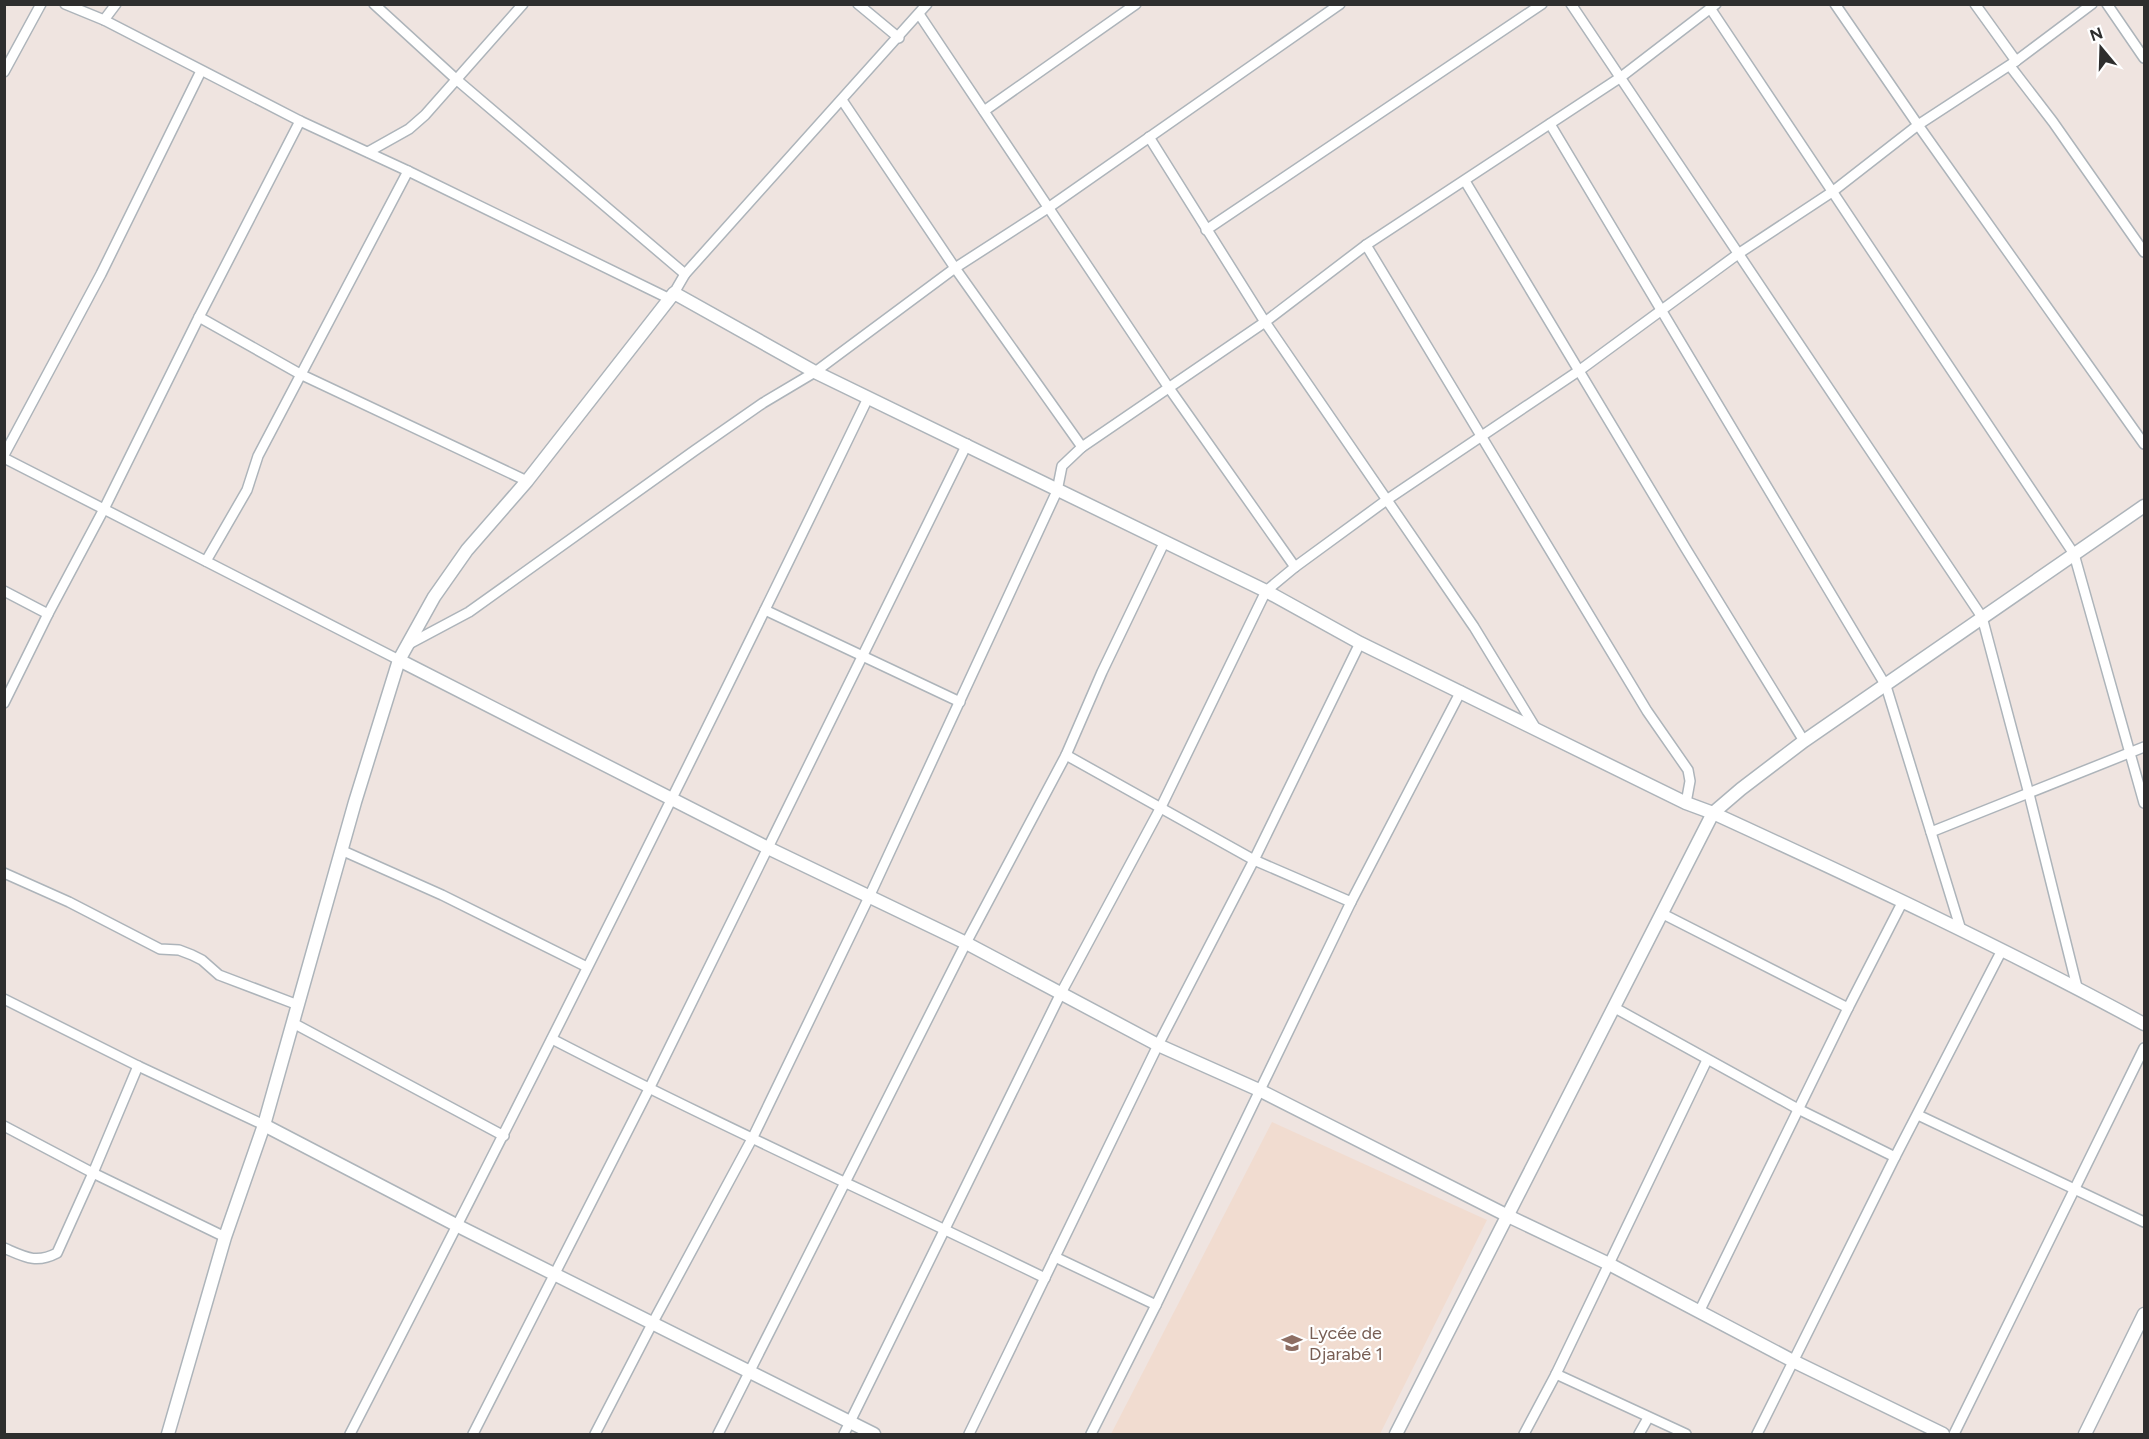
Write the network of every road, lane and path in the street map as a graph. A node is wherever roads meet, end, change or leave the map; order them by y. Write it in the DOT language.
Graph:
graph roads {
  1 [pos="41,4"];
  2 [pos="65,4"];
  3 [pos="116,4"];
  4 [pos="374,4"];
  5 [pos="523,4"];
  6 [pos="858,4"];
  7 [pos="927,4"];
  8 [pos="1136,4"];
  9 [pos="1340,4"];
  10 [pos="1542,4"];
  11 [pos="1571,4"];
  12 [pos="1835,4"];
  13 [pos="1975,4"];
  14 [pos="2092,4"];
  15 [pos="2107,4"];
  16 [pos="1713,6"];
  17 [pos="919,14"];
  18 [pos="104,20"];
  19 [pos="898,38"];
  20 [pos="2145,58"];
  21 [pos="2013,63"];
  22 [pos="201,71"];
  23 [pos="4,72"];
  24 [pos="1621,77"];
  25 [pos="457,80"];
  26 [pos="843,100"];
  27 [pos="984,111"];
  28 [pos="300,121"];
  29 [pos="1550,123"];
  30 [pos="1918,125"];
  31 [pos="1149,137"];
  32 [pos="368,152"];
  33 [pos="408,171"];
  34 [pos="1465,181"];
  35 [pos="1832,192"];
  36 [pos="1047,208"];
  37 [pos="1206,230"];
  38 [pos="1366,245"];
  39 [pos="2145,252"];
  40 [pos="1738,254"];
  41 [pos="955,268"];
  42 [pos="685,274"];
  43 [pos="672,296"];
  44 [pos="1661,309"];
  45 [pos="199,317"];
  46 [pos="1265,321"];
  47 [pos="1580,370"];
  48 [pos="815,372"];
  49 [pos="300,374"];
  50 [pos="1169,388"];
  51 [pos="868,398"];
  52 [pos="1481,437"];
  53 [pos="967,444"];
  54 [pos="2145,444"];
  55 [pos="1082,447"];
  56 [pos="4,457"];
  57 [pos="526,481"];
  58 [pos="1057,491"];
  59 [pos="1388,500"];
  60 [pos="2145,506"];
  61 [pos="104,509"];
  62 [pos="1164,543"];
  63 [pos="2074,554"];
  64 [pos="206,561"];
  65 [pos="1295,567"];
  66 [pos="4,591"];
  67 [pos="1266,591"];
  68 [pos="765,610"];
  69 [pos="48,614"];
  70 [pos="1982,617"];
  71 [pos="1360,643"];
  72 [pos="409,644"];
  73 [pos="864,656"];
  74 [pos="399,660"];
  75 [pos="1886,686"];
  76 [pos="1461,691"];
  77 [pos="4,702"];
  78 [pos="960,702"];
  79 [pos="1535,727"];
  80 [pos="1804,741"];
  81 [pos="2145,747"];
  82 [pos="2131,753"];
  83 [pos="1066,755"];
  84 [pos="2029,794"];
  85 [pos="672,800"];
  86 [pos="1686,802"];
  87 [pos="2145,803"];
  88 [pos="1161,807"];
  89 [pos="1713,813"];
  90 [pos="1931,832"];
  91 [pos="768,848"];
  92 [pos="341,850"];
  93 [pos="1254,860"];
  94 [pos="4,873"];
  95 [pos="869,897"];
  96 [pos="1903,901"];
  97 [pos="1351,902"];
  98 [pos="1663,914"];
  99 [pos="1961,930"];
  100 [pos="966,943"];
  101 [pos="2002,950"];
  102 [pos="587,967"];
  103 [pos="2077,987"];
  104 [pos="1061,993"];
  105 [pos="4,999"];
  106 [pos="298,1005"];
  107 [pos="1615,1008"];
  108 [pos="1848,1008"];
  109 [pos="293,1023"];
  110 [pos="2145,1024"];
  111 [pos="552,1039"];
  112 [pos="1158,1045"];
  113 [pos="2145,1048"];
  114 [pos="1707,1060"];
  115 [pos="138,1066"];
  116 [pos="649,1089"];
  117 [pos="1258,1090"];
  118 [pos="1798,1109"];
  119 [pos="1918,1115"];
  120 [pos="264,1125"];
  121 [pos="4,1126"];
  122 [pos="504,1136"];
  123 [pos="753,1137"];
  124 [pos="1895,1157"];
  125 [pos="93,1173"];
  126 [pos="845,1183"];
  127 [pos="2076,1191"];
  128 [pos="1508,1216"];
  129 [pos="2145,1222"];
  130 [pos="458,1226"];
  131 [pos="944,1228"];
  132 [pos="225,1238"];
  133 [pos="4,1248"];
  134 [pos="1055,1257"];
  135 [pos="1609,1264"];
  136 [pos="554,1274"];
  137 [pos="1044,1278"];
  138 [pos="1156,1305"];
  139 [pos="1699,1312"];
  140 [pos="2145,1314"];
  141 [pos="652,1324"];
  142 [pos="1793,1360"];
  143 [pos="750,1373"];
  144 [pos="1556,1374"];
  145 [pos="1648,1418"];
  146 [pos="850,1422"];
  147 [pos="168,1434"];
  148 [pos="350,1434"];
  149 [pos="473,1434"];
  150 [pos="596,1434"];
  151 [pos="718,1434"];
  152 [pos="844,1434"];
  153 [pos="874,1434"];
  154 [pos="969,1434"];
  155 [pos="1091,1434"];
  156 [pos="1396,1434"];
  157 [pos="1524,1434"];
  158 [pos="1639,1434"];
  159 [pos="1686,1434"];
  160 [pos="1757,1434"];
  161 [pos="1943,1434"];
  162 [pos="1954,1434"];
  163 [pos="2085,1434"];
  1 -- 23 [label="street"];
  2 -- 18 [label="street"];
  3 -- 18 [label="street"];
  4 -- 25 [label="street"];
  5 -- 25 [label="street"];
  6 -- 19 [label="street"];
  7 -- 17 [label="street"];
  8 -- 27 [label="street"];
  9 -- 31 [label="street"];
  10 -- 37 [label="street"];
  11 -- 24 [label="street"];
  12 -- 30 [label="street"];
  13 -- 21 [label="street"];
  14 -- 21 [label="street"];
  15 -- 20 [label="street"];
  16 -- 24 [label="street"];
  16 -- 35 [label="street"];
  17 -- 19 [label="street"];
  17 -- 27 [label="street"];
  18 -- 22 [label="street"];
  19 -- 26 [label="street"];
  21 -- 30 [label="street"];
  21 -- 39 [label="street"];
  22 -- 28 [label="street"];
  22 -- 56 [label="street"];
  24 -- 29 [label="street"];
  24 -- 40 [label="street"];
  25 -- 32 [label="street"];
  25 -- 42 [label="street"];
  26 -- 41 [label="street"];
  26 -- 42 [label="street"];
  27 -- 36 [label="street"];
  28 -- 32 [label="street"];
  28 -- 45 [label="street"];
  29 -- 34 [label="street"];
  29 -- 44 [label="street"];
  30 -- 35 [label="street"];
  30 -- 54 [label="street"];
  31 -- 36 [label="street"];
  31 -- 37 [label="street"];
  32 -- 33 [label="street"];
  33 -- 43 [label="street"];
  33 -- 49 [label="street"];
  34 -- 38 [label="street"];
  34 -- 47 [label="street"];
  35 -- 40 [label="street"];
  35 -- 63 [label="street"];
  36 -- 41 [label="street"];
  36 -- 50 [label="street"];
  37 -- 46 [label="street"];
  38 -- 46 [label="street"];
  38 -- 52 [label="street"];
  40 -- 44 [label="street"];
  40 -- 70 [label="street"];
  41 -- 48 [label="street"];
  41 -- 55 [label="street"];
  42 -- 43 [label="street"];
  43 -- 48 [label="street"];
  43 -- 57 [label="street"];
  44 -- 47 [label="street"];
  44 -- 75 [label="street"];
  45 -- 49 [label="street"];
  45 -- 61 [label="street"];
  46 -- 50 [label="street"];
  46 -- 59 [label="street"];
  47 -- 52 [label="street"];
  47 -- 80 [label="street"];
  48 -- 51 [label="street"];
  48 -- 72 [label="street"];
  49 -- 57 [label="street"];
  49 -- 64 [label="street"];
  50 -- 55 [label="street"];
  50 -- 65 [label="street"];
  51 -- 53 [label="street"];
  51 -- 68 [label="street"];
  52 -- 59 [label="street"];
  52 -- 86 [label="street"];
  53 -- 58 [label="street"];
  53 -- 73 [label="street"];
  55 -- 58 [label="street"];
  56 -- 61 [label="street"];
  57 -- 72 [label="street"];
  58 -- 62 [label="street"];
  58 -- 78 [label="street"];
  59 -- 65 [label="street"];
  59 -- 79 [label="street"];
  60 -- 63 [label="street"];
  61 -- 64 [label="street"];
  61 -- 69 [label="street"];
  62 -- 67 [label="street"];
  62 -- 83 [label="street"];
  63 -- 70 [label="street"];
  63 -- 82 [label="street"];
  64 -- 74 [label="street"];
  65 -- 67 [label="street"];
  66 -- 69 [label="street"];
  67 -- 71 [label="street"];
  67 -- 88 [label="street"];
  68 -- 73 [label="street"];
  68 -- 85 [label="street"];
  69 -- 77 [label="street"];
  70 -- 75 [label="street"];
  70 -- 84 [label="street"];
  71 -- 76 [label="street"];
  71 -- 93 [label="street"];
  72 -- 74 [label="street"];
  73 -- 78 [label="street"];
  73 -- 91 [label="street"];
  74 -- 85 [label="street"];
  74 -- 92 [label="street"];
  75 -- 80 [label="street"];
  75 -- 90 [label="street"];
  76 -- 79 [label="street"];
  76 -- 97 [label="street"];
  78 -- 95 [label="street"];
  79 -- 86 [label="street"];
  80 -- 89 [label="street"];
  81 -- 82 [label="street"];
  82 -- 84 [label="street"];
  82 -- 87 [label="street"];
  83 -- 88 [label="street"];
  83 -- 100 [label="street"];
  84 -- 90 [label="street"];
  84 -- 103 [label="street"];
  85 -- 91 [label="street"];
  85 -- 102 [label="street"];
  86 -- 89 [label="street"];
  88 -- 93 [label="street"];
  88 -- 104 [label="street"];
  89 -- 96 [label="street"];
  89 -- 98 [label="street"];
  90 -- 99 [label="street"];
  91 -- 95 [label="street"];
  91 -- 116 [label="street"];
  92 -- 102 [label="street"];
  92 -- 106 [label="street"];
  93 -- 97 [label="street"];
  93 -- 112 [label="street"];
  94 -- 106 [label="street"];
  95 -- 100 [label="street"];
  95 -- 123 [label="street"];
  96 -- 99 [label="street"];
  96 -- 108 [label="street"];
  97 -- 117 [label="street"];
  98 -- 107 [label="street"];
  98 -- 108 [label="street"];
  99 -- 101 [label="street"];
  100 -- 104 [label="street"];
  100 -- 126 [label="street"];
  101 -- 103 [label="street"];
  101 -- 119 [label="street"];
  102 -- 111 [label="street"];
  103 -- 110 [label="street"];
  104 -- 112 [label="street"];
  104 -- 131 [label="street"];
  105 -- 115 [label="street"];
  106 -- 109 [label="street"];
  107 -- 114 [label="street"];
  107 -- 128 [label="street"];
  108 -- 118 [label="street"];
  109 -- 120 [label="street"];
  109 -- 122 [label="street"];
  111 -- 116 [label="street"];
  111 -- 122 [label="street"];
  112 -- 117 [label="street"];
  112 -- 134 [label="street"];
  113 -- 127 [label="street"];
  114 -- 118 [label="street"];
  114 -- 135 [label="street"];
  115 -- 120 [label="street"];
  115 -- 125 [label="street"];
  116 -- 123 [label="street"];
  116 -- 136 [label="street"];
  117 -- 128 [label="street"];
  117 -- 138 [label="street"];
  118 -- 124 [label="street"];
  118 -- 139 [label="street"];
  119 -- 124 [label="street"];
  119 -- 127 [label="street"];
  120 -- 130 [label="street"];
  120 -- 132 [label="street"];
  121 -- 125 [label="street"];
  122 -- 130 [label="street"];
  123 -- 126 [label="street"];
  123 -- 141 [label="street"];
  124 -- 142 [label="street"];
  125 -- 132 [label="street"];
  125 -- 133 [label="street"];
  126 -- 131 [label="street"];
  126 -- 143 [label="street"];
  127 -- 129 [label="street"];
  127 -- 162 [label="street"];
  128 -- 135 [label="street"];
  128 -- 156 [label="street"];
  130 -- 136 [label="street"];
  130 -- 148 [label="street"];
  131 -- 137 [label="street"];
  131 -- 146 [label="street"];
  132 -- 147 [label="street"];
  134 -- 137 [label="street"];
  134 -- 138 [label="street"];
  135 -- 139 [label="street"];
  135 -- 144 [label="street"];
  136 -- 141 [label="street"];
  136 -- 149 [label="street"];
  137 -- 154 [label="street"];
  138 -- 155 [label="street"];
  139 -- 142 [label="street"];
  140 -- 163 [label="street"];
  141 -- 143 [label="street"];
  141 -- 150 [label="street"];
  142 -- 160 [label="street"];
  142 -- 161 [label="street"];
  143 -- 146 [label="street"];
  143 -- 151 [label="street"];
  144 -- 145 [label="street"];
  144 -- 157 [label="street"];
  145 -- 158 [label="street"];
  145 -- 159 [label="street"];
  146 -- 152 [label="street"];
  146 -- 153 [label="street"];
}
